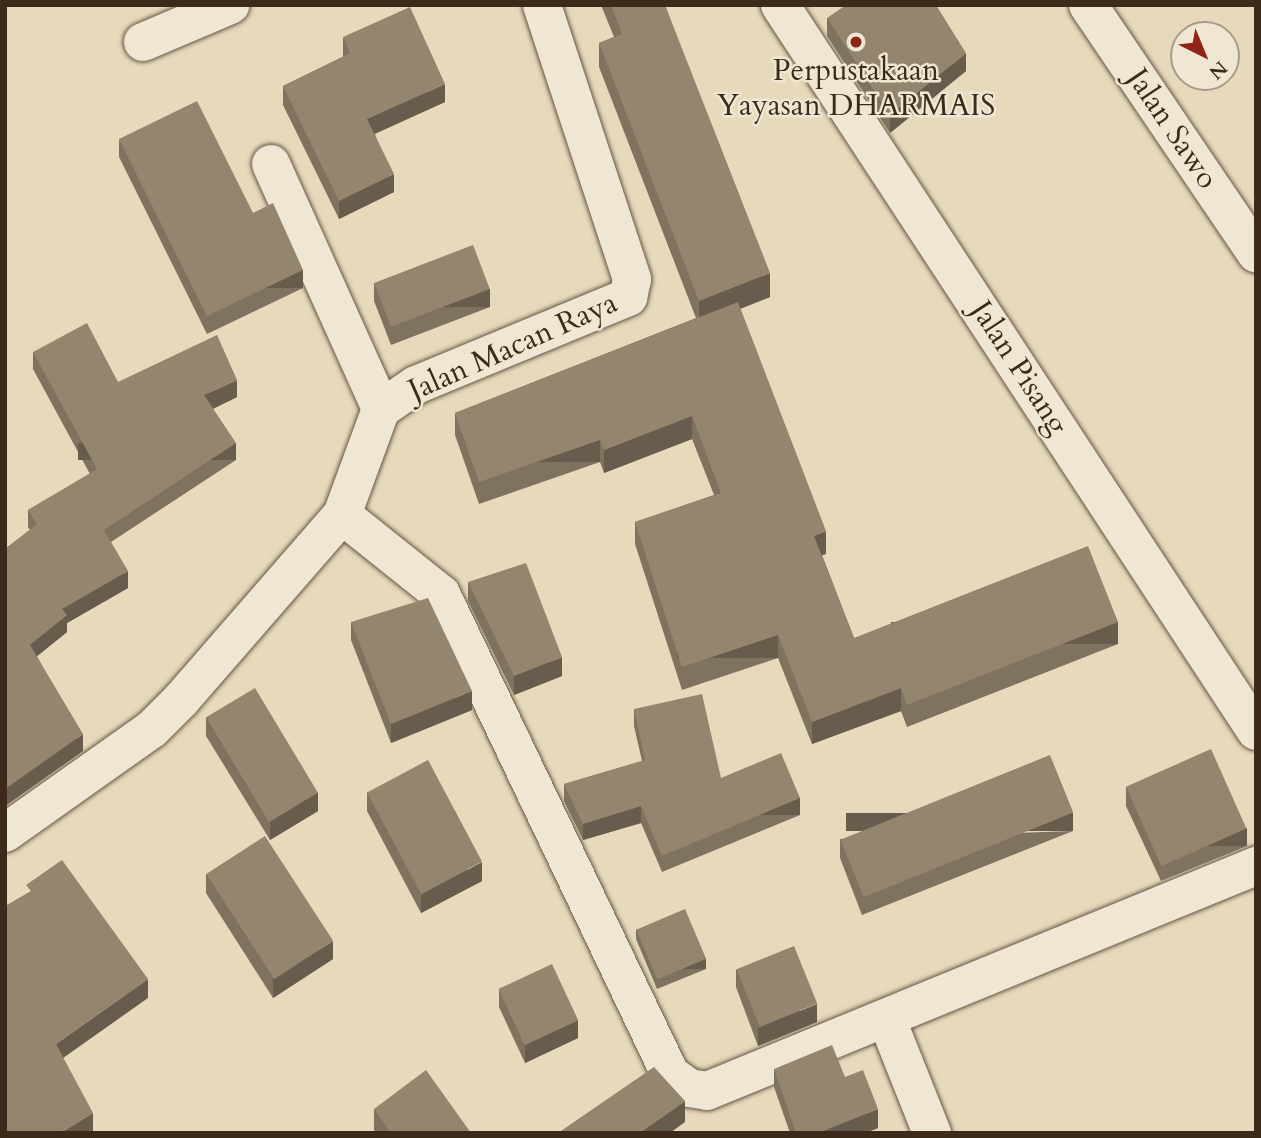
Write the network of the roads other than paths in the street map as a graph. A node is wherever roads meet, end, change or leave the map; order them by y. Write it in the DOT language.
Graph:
graph roads {
  1 [pos="230,5"];
  2 [pos="542,5"];
  3 [pos="780,5"];
  4 [pos="1088,5"];
  5 [pos="143,42"];
  6 [pos="271,164"];
  7 [pos="1256,253"];
  8 [pos="381,409"];
  9 [pos="342,515"];
  10 [pos="1256,731"];
  11 [pos="5,833"];
  12 [pos="1256,866"];
  13 [pos="887,1020"];
  14 [pos="932,1133"];
  1 -- 5 [label="street"];
  2 -- 8 [label="street, Jalan Macan Raya"];
  3 -- 10 [label="street, Jalan Pisang"];
  4 -- 7 [label="street, Jalan Sawo"];
  6 -- 8 [label="street"];
  8 -- 9 [label="street, Jalan Macan Raya"];
  9 -- 11 [label="street, Jalan Macan Raya"];
  9 -- 13 [label="street"];
  12 -- 13 [label="street"];
  13 -- 14 [label="street"];
}
